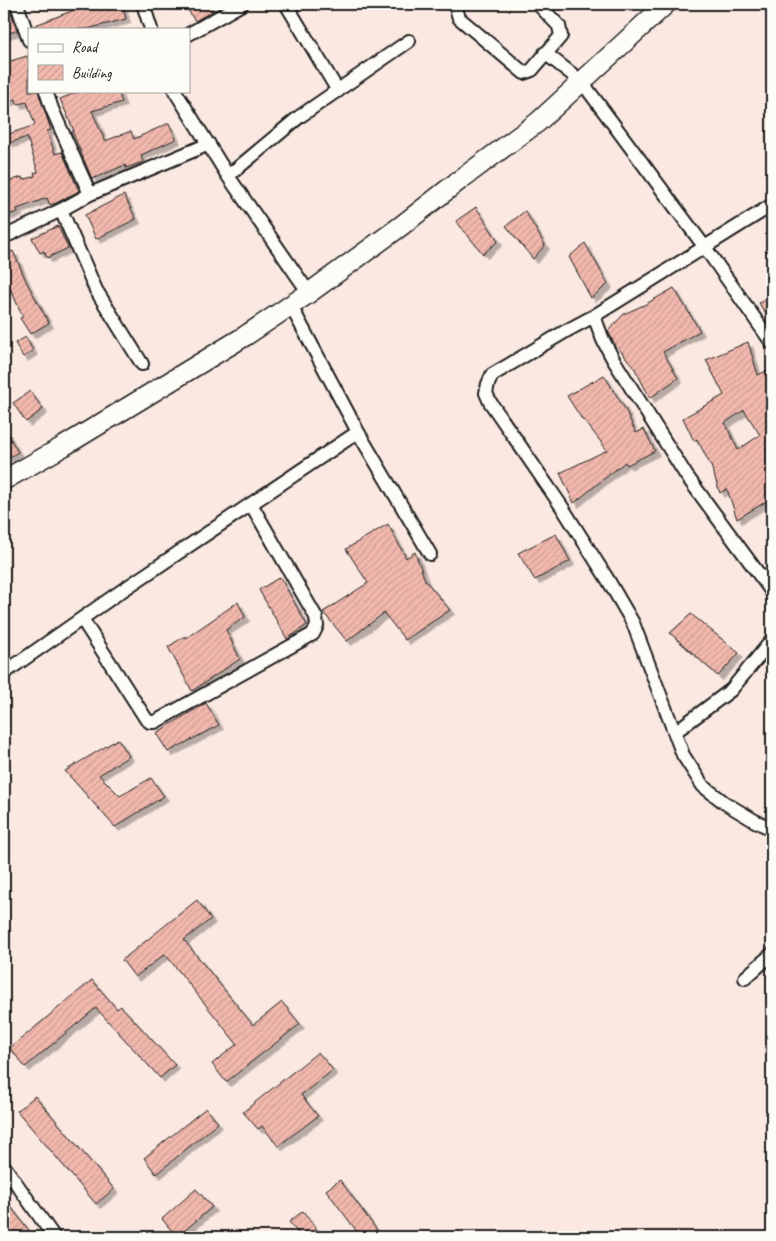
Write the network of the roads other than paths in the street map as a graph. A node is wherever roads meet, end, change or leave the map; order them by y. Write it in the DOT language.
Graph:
graph roads {
  1 [pos="17,4"];
  2 [pos="143,4"];
  3 [pos="242,4"];
  4 [pos="286,4"];
  5 [pos="459,4"];
  6 [pos="538,4"];
  7 [pos="666,4"];
  8 [pos="151,28"];
  9 [pos="190,33"];
  10 [pos="28,37"];
  11 [pos="409,41"];
  12 [pos="545,53"];
  13 [pos="582,82"];
  14 [pos="338,91"];
  15 [pos="46,92"];
  16 [pos="176,92"];
  17 [pos="209,144"];
  18 [pos="228,176"];
  19 [pos="90,194"];
  20 [pos="772,205"];
  21 [pos="61,210"];
  22 [pos="4,237"];
  23 [pos="704,246"];
  24 [pos="309,293"];
  25 [pos="291,306"];
  26 [pos="594,316"];
  27 [pos="772,343"];
  28 [pos="142,364"];
  29 [pos="358,432"];
  30 [pos="4,480"];
  31 [pos="251,504"];
  32 [pos="430,554"];
  33 [pos="772,592"];
  34 [pos="82,619"];
  35 [pos="772,640"];
  36 [pos="4,673"];
  37 [pos="675,732"];
  38 [pos="772,829"];
  39 [pos="772,954"];
  40 [pos="745,978"];
  41 [pos="4,1166"];
  42 [pos="54,1237"];
  1 -- 10 [label="street"];
  2 -- 8 [label="street"];
  3 -- 9 [label="street"];
  4 -- 14 [label="street"];
  5 -- 12 [label="street"];
  6 -- 12 [label="street"];
  7 -- 13 [label="main road"];
  11 -- 14 [label="street"];
  12 -- 13 [label="street"];
  13 -- 23 [label="street"];
  13 -- 24 [label="main road"];
  14 -- 18 [label="street"];
  15 -- 19 [label="street"];
  16 -- 17 [label="street"];
  17 -- 18 [label="street"];
  17 -- 19 [label="street"];
  18 -- 24 [label="street"];
  19 -- 21 [label="street"];
  20 -- 23 [label="street"];
  21 -- 22 [label="street"];
  21 -- 28 [label="street"];
  23 -- 26 [label="street"];
  23 -- 27 [label="street"];
  24 -- 25 [label="main road"];
  25 -- 29 [label="street"];
  25 -- 30 [label="main road"];
  26 -- 33 [label="street"];
  26 -- 37 [label="street"];
  29 -- 31 [label="street"];
  29 -- 32 [label="street"];
  31 -- 34 [label="street"];
  31 -- 34 [label="street"];
  34 -- 36 [label="street"];
  35 -- 37 [label="street"];
  37 -- 38 [label="street"];
  39 -- 40 [label="street"];
  41 -- 42 [label="street"];
}
